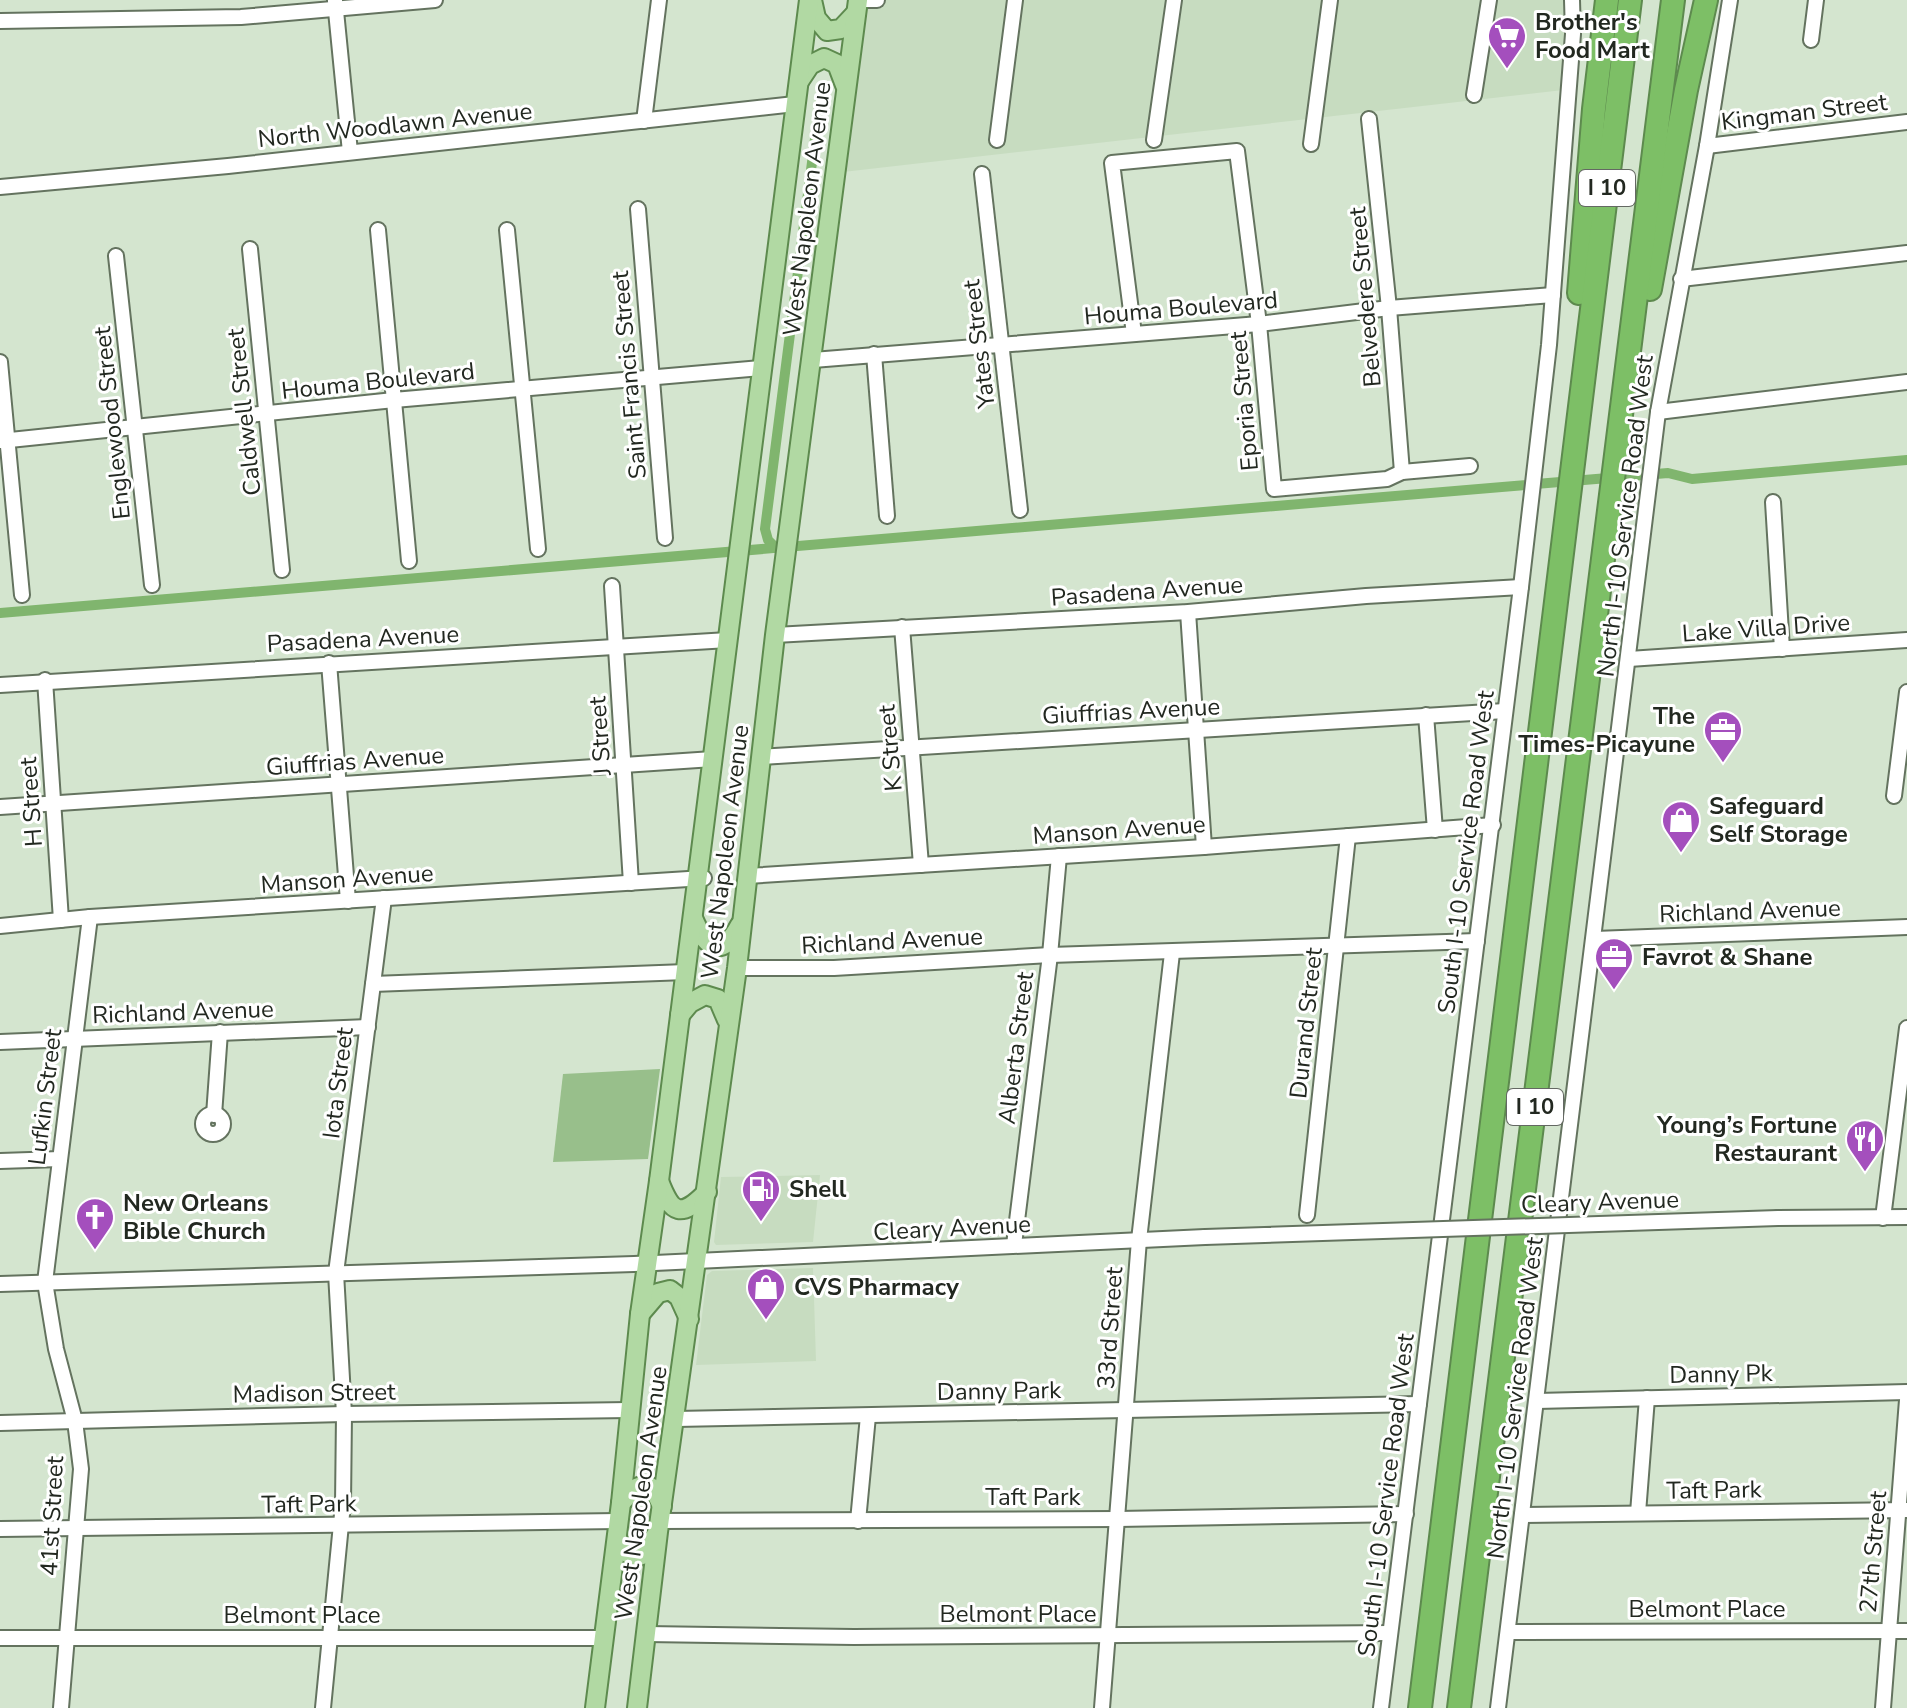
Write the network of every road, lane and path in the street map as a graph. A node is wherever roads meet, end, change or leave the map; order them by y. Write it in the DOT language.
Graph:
graph roads {
  1 [pos="435,0"];
  2 [pos="659,0"];
  3 [pos="810,0"];
  4 [pos="877,0"];
  5 [pos="1015,0"];
  6 [pos="1174,0"];
  7 [pos="1330,0"];
  8 [pos="1489,0"];
  9 [pos="1572,0"];
  10 [pos="1607,0"];
  11 [pos="1630,0"];
  12 [pos="1673,0"];
  13 [pos="1693,0"];
  14 [pos="1706,0"];
  15 [pos="1730,0"];
  16 [pos="1816,0"];
  17 [pos="336,5"];
  18 [pos="857,6"];
  19 [pos="0,21"];
  20 [pos="1811,40"];
  21 [pos="798,82"];
  22 [pos="846,87"];
  23 [pos="1686,90"];
  24 [pos="1474,95"];
  25 [pos="795,104"];
  26 [pos="1369,119"];
  27 [pos="644,121"];
  28 [pos="1907,122"];
  29 [pos="997,140"];
  30 [pos="1154,140"];
  31 [pos="1311,144"];
  32 [pos="1707,146"];
  33 [pos="350,152"];
  34 [pos="982,174"];
  35 [pos="0,187"];
  36 [pos="638,209"];
  37 [pos="378,230"];
  38 [pos="507,230"];
  39 [pos="250,249"];
  40 [pos="1907,253"];
  41 [pos="116,256"];
  42 [pos="1681,279"];
  43 [pos="1553,295"];
  44 [pos="1389,308"];
  45 [pos="1632,320"];
  46 [pos="1259,324"];
  47 [pos="1134,334"];
  48 [pos="1000,346"];
  49 [pos="874,354"];
  50 [pos="813,360"];
  51 [pos="0,362"];
  52 [pos="761,368"];
  53 [pos="1583,375"];
  54 [pos="652,377"];
  55 [pos="1907,382"];
  56 [pos="522,389"];
  57 [pos="394,400"];
  58 [pos="1658,412"];
  59 [pos="266,414"];
  60 [pos="134,428"];
  61 [pos="4,441"];
  62 [pos="1470,466"];
  63 [pos="1402,472"];
  64 [pos="1773,502"];
  65 [pos="1020,510"];
  66 [pos="887,516"];
  67 [pos="665,538"];
  68 [pos="538,549"];
  69 [pos="409,561"];
  70 [pos="282,570"];
  71 [pos="152,585"];
  72 [pos="612,586"];
  73 [pos="1521,587"];
  74 [pos="22,595"];
  75 [pos="1188,612"];
  76 [pos="902,627"];
  77 [pos="775,635"];
  78 [pos="728,640"];
  79 [pos="1907,640"];
  80 [pos="616,648"];
  81 [pos="1782,649"];
  82 [pos="1629,659"];
  83 [pos="329,663"];
  84 [pos="45,680"];
  85 [pos="0,685"];
  86 [pos="1907,692"];
  87 [pos="1505,711"];
  88 [pos="1426,715"];
  89 [pos="1196,730"];
  90 [pos="912,746"];
  91 [pos="760,757"];
  92 [pos="713,759"];
  93 [pos="624,765"];
  94 [pos="339,784"];
  95 [pos="1894,796"];
  96 [pos="53,803"];
  97 [pos="0,807"];
  98 [pos="1493,825"];
  99 [pos="1435,830"];
  100 [pos="1348,836"];
  101 [pos="1204,847"];
  102 [pos="1059,856"];
  103 [pos="921,865"];
  104 [pos="747,876"];
  105 [pos="701,879"];
  106 [pos="631,883"];
  107 [pos="384,898"];
  108 [pos="348,901"];
  109 [pos="90,917"];
  110 [pos="693,918"];
  111 [pos="61,920"];
  112 [pos="742,921"];
  113 [pos="0,926"];
  114 [pos="1907,927"];
  115 [pos="1595,939"];
  116 [pos="1477,941"];
  117 [pos="1337,948"];
  118 [pos="1172,953"];
  119 [pos="1050,955"];
  120 [pos="737,968"];
  121 [pos="686,972"];
  122 [pos="373,984"];
  123 [pos="680,1015"];
  124 [pos="728,1023"];
  125 [pos="368,1027"];
  126 [pos="1907,1028"];
  127 [pos="220,1032"];
  128 [pos="75,1039"];
  129 [pos="0,1042"];
  130 [pos="214,1115"];
  131 [pos="60,1159"];
  132 [pos="0,1161"];
  133 [pos="659,1181"];
  134 [pos="707,1192"];
  135 [pos="1307,1215"];
  136 [pos="1907,1217"];
  137 [pos="1883,1218"];
  138 [pos="1139,1240"];
  139 [pos="1014,1245"];
  140 [pos="698,1260"];
  141 [pos="646,1262"];
  142 [pos="336,1273"];
  143 [pos="45,1282"];
  144 [pos="0,1284"];
  145 [pos="640,1314"];
  146 [pos="689,1319"];
  147 [pos="1907,1392"];
  148 [pos="1647,1398"];
  149 [pos="1907,1400"];
  150 [pos="1537,1401"];
  151 [pos="1419,1404"];
  152 [pos="629,1410"];
  153 [pos="1126,1410"];
  154 [pos="344,1414"];
  155 [pos="868,1416"];
  156 [pos="676,1419"];
  157 [pos="75,1421"];
  158 [pos="0,1423"];
  159 [pos="1902,1510"];
  160 [pos="1638,1513"];
  161 [pos="1406,1514"];
  162 [pos="1522,1515"];
  163 [pos="1118,1519"];
  164 [pos="619,1520"];
  165 [pos="660,1520"];
  166 [pos="858,1521"];
  167 [pos="339,1526"];
  168 [pos="74,1528"];
  169 [pos="0,1529"];
  170 [pos="1889,1631"];
  171 [pos="1907,1631"];
  172 [pos="1508,1632"];
  173 [pos="1390,1633"];
  174 [pos="646,1634"];
  175 [pos="1108,1635"];
  176 [pos="330,1637"];
  177 [pos="0,1638"];
  178 [pos="66,1638"];
  179 [pos="604,1638"];
  180 [pos="61,1708"];
  181 [pos="323,1708"];
  182 [pos="595,1708"];
  183 [pos="637,1708"];
  184 [pos="1102,1708"];
  185 [pos="1381,1708"];
  186 [pos="1420,1708"];
  187 [pos="1459,1708"];
  188 [pos="1498,1708"];
  189 [pos="1883,1708"];
  1 -- 17 [label="street"];
  2 -- 27 [label="street"];
  3 -- 18 [label="main road"];
  3 -- 21 [label="main road, West Napoleon Avenue"];
  4 -- 18 [label="street"];
  5 -- 29 [label="street"];
  6 -- 30 [label="street"];
  7 -- 31 [label="street"];
  8 -- 24 [label="street"];
  9 -- 43 [label="street, South I-10 Service Road West"];
  10 -- 53 [label="highway"];
  11 -- 53 [label="highway, I 10"];
  12 -- 45 [label="highway, I 10"];
  13 -- 23 [label="highway"];
  14 -- 23 [label="highway"];
  15 -- 32 [label="street, North I-10 Service Road West"];
  16 -- 20 [label="street"];
  17 -- 19 [label="street"];
  17 -- 33 [label="street"];
  18 -- 22 [label="main road, West Napoleon Avenue"];
  21 -- 22 [label="main road"];
  21 -- 25 [label="main road, West Napoleon Avenue"];
  22 -- 50 [label="main road, West Napoleon Avenue"];
  23 -- 45 [label="highway"];
  25 -- 27 [label="street, North Woodlawn Avenue"];
  25 -- 52 [label="main road, West Napoleon Avenue"];
  26 -- 44 [label="street, Belvedere Street"];
  27 -- 33 [label="street, North Woodlawn Avenue"];
  28 -- 32 [label="street, Kingman Street"];
  32 -- 42 [label="street, North I-10 Service Road West"];
  33 -- 35 [label="street, North Woodlawn Avenue"];
  34 -- 48 [label="street, Yates Street"];
  36 -- 54 [label="street, Saint Francis Street"];
  37 -- 57 [label="street"];
  38 -- 56 [label="street"];
  39 -- 59 [label="street, Caldwell Street"];
  40 -- 42 [label="street"];
  41 -- 60 [label="street, Englewood Street"];
  42 -- 58 [label="street, North I-10 Service Road West"];
  43 -- 44 [label="street, Houma Boulevard"];
  43 -- 73 [label="street, South I-10 Service Road West"];
  44 -- 46 [label="street, Houma Boulevard"];
  44 -- 63 [label="street, Belvedere Street"];
  45 -- 187 [label="highway, I 10"];
  46 -- 47 [label="street, Houma Boulevard"];
  46 -- 47 [label="street, Eporia Street"];
  46 -- 63 [label="street, Eporia Street"];
  47 -- 48 [label="street, Houma Boulevard"];
  48 -- 49 [label="street, Houma Boulevard"];
  48 -- 65 [label="street, Yates Street"];
  49 -- 50 [label="street, Houma Boulevard"];
  49 -- 66 [label="street"];
  50 -- 77 [label="main road, West Napoleon Avenue"];
  51 -- 61 [label="street"];
  52 -- 54 [label="street, Houma Boulevard"];
  52 -- 78 [label="main road, West Napoleon Avenue"];
  53 -- 186 [label="highway, I 10"];
  54 -- 56 [label="street, Houma Boulevard"];
  54 -- 67 [label="street, Saint Francis Street"];
  55 -- 58 [label="street"];
  56 -- 57 [label="street, Houma Boulevard"];
  56 -- 68 [label="street"];
  57 -- 59 [label="street, Houma Boulevard"];
  57 -- 69 [label="street"];
  58 -- 82 [label="street, North I-10 Service Road West"];
  59 -- 60 [label="street, Houma Boulevard"];
  59 -- 70 [label="street, Caldwell Street"];
  60 -- 61 [label="street, Houma Boulevard"];
  60 -- 71 [label="street, Englewood Street"];
  61 -- 74 [label="street"];
  62 -- 63 [label="street"];
  64 -- 81 [label="street"];
  72 -- 80 [label="street, J Street"];
  73 -- 75 [label="street, Pasadena Avenue"];
  73 -- 87 [label="street, South I-10 Service Road West"];
  75 -- 76 [label="street, Pasadena Avenue"];
  75 -- 89 [label="street"];
  76 -- 77 [label="street, Pasadena Avenue"];
  76 -- 90 [label="street, K Street"];
  77 -- 91 [label="main road, West Napoleon Avenue"];
  78 -- 80 [label="street, Pasadena Avenue"];
  78 -- 92 [label="main road, West Napoleon Avenue"];
  79 -- 81 [label="street, Lake Villa Drive"];
  80 -- 83 [label="street, Pasadena Avenue"];
  80 -- 93 [label="street, J Street"];
  81 -- 82 [label="street, Lake Villa Drive"];
  82 -- 115 [label="street, North I-10 Service Road West"];
  83 -- 84 [label="street, Pasadena Avenue"];
  83 -- 94 [label="street"];
  84 -- 85 [label="street, Pasadena Avenue"];
  84 -- 96 [label="street, H Street"];
  86 -- 95 [label="street"];
  87 -- 88 [label="street, Giuffrias Avenue"];
  87 -- 98 [label="street, South I-10 Service Road West"];
  88 -- 89 [label="street, Giuffrias Avenue"];
  88 -- 99 [label="street"];
  89 -- 90 [label="street, Giuffrias Avenue"];
  89 -- 101 [label="street"];
  90 -- 91 [label="street, Giuffrias Avenue"];
  90 -- 103 [label="street, K Street"];
  91 -- 104 [label="main road, West Napoleon Avenue"];
  92 -- 93 [label="street, Giuffrias Avenue"];
  92 -- 105 [label="main road, West Napoleon Avenue"];
  93 -- 94 [label="street, Giuffrias Avenue"];
  93 -- 106 [label="street, J Street"];
  94 -- 96 [label="street, Giuffrias Avenue"];
  94 -- 108 [label="street"];
  96 -- 97 [label="street, Giuffrias Avenue"];
  96 -- 111 [label="street, H Street"];
  98 -- 99 [label="street, Manson Avenue"];
  98 -- 116 [label="street, South I-10 Service Road West"];
  99 -- 100 [label="street, Manson Avenue"];
  100 -- 101 [label="street, Manson Avenue"];
  100 -- 117 [label="street, Durand Street"];
  101 -- 102 [label="street, Manson Avenue"];
  102 -- 103 [label="street, Manson Avenue"];
  102 -- 119 [label="street, Alberta Street"];
  103 -- 104 [label="street, Manson Avenue"];
  104 -- 112 [label="main road, West Napoleon Avenue"];
  105 -- 106 [label="street, Manson Avenue"];
  105 -- 110 [label="main road, West Napoleon Avenue"];
  106 -- 107 [label="street, Manson Avenue"];
  107 -- 108 [label="street, Manson Avenue"];
  107 -- 122 [label="street, Iota Street"];
  108 -- 109 [label="street, Manson Avenue"];
  109 -- 111 [label="street, Manson Avenue"];
  109 -- 128 [label="street, Lufkin Street"];
  110 -- 112 [label="main road"];
  110 -- 121 [label="main road, West Napoleon Avenue"];
  111 -- 113 [label="street, Manson Avenue"];
  112 -- 120 [label="main road, West Napoleon Avenue"];
  114 -- 115 [label="street, Richland Avenue"];
  115 -- 150 [label="street, North I-10 Service Road West"];
  116 -- 117 [label="street"];
  116 -- 151 [label="street, South I-10 Service Road West"];
  117 -- 118 [label="street"];
  117 -- 135 [label="street, Durand Street"];
  118 -- 119 [label="street, Richland Avenue"];
  118 -- 138 [label="street, 33rd Street"];
  119 -- 120 [label="street, Richland Avenue"];
  119 -- 139 [label="street, Alberta Street"];
  120 -- 124 [label="main road, West Napoleon Avenue"];
  121 -- 122 [label="street"];
  121 -- 123 [label="main road, West Napoleon Avenue"];
  122 -- 125 [label="street, Iota Street"];
  123 -- 124 [label="main road"];
  123 -- 133 [label="main road, West Napoleon Avenue"];
  124 -- 134 [label="main road, West Napoleon Avenue"];
  125 -- 127 [label="street, Richland Avenue"];
  125 -- 142 [label="street, Iota Street"];
  126 -- 137 [label="street"];
  127 -- 128 [label="street, Richland Avenue"];
  127 -- 130 [label="street"];
  128 -- 129 [label="street, Richland Avenue"];
  128 -- 131 [label="street, Lufkin Street"];
  131 -- 132 [label="street"];
  131 -- 143 [label="street, Lufkin Street"];
  133 -- 134 [label="main road"];
  133 -- 141 [label="main road, West Napoleon Avenue"];
  134 -- 140 [label="main road, West Napoleon Avenue"];
  136 -- 137 [label="street, Cleary Avenue"];
  137 -- 138 [label="street, Cleary Avenue, bridge"];
  138 -- 139 [label="street, Cleary Avenue"];
  138 -- 153 [label="street, 33rd Street"];
  139 -- 140 [label="street, Cleary Avenue"];
  140 -- 141 [label="street, Cleary Avenue"];
  140 -- 146 [label="main road, West Napoleon Avenue"];
  141 -- 142 [label="street, Cleary Avenue"];
  141 -- 145 [label="main road, West Napoleon Avenue"];
  142 -- 143 [label="street, Cleary Avenue"];
  142 -- 154 [label="street, Iota Street"];
  143 -- 144 [label="street, Cleary Avenue"];
  143 -- 157 [label="street, 41st Street"];
  145 -- 146 [label="main road"];
  145 -- 152 [label="main road, West Napoleon Avenue"];
  146 -- 156 [label="main road, West Napoleon Avenue"];
  147 -- 148 [label="street, Danny Pk"];
  148 -- 150 [label="street, Danny Pk"];
  148 -- 160 [label="street"];
  149 -- 159 [label="street, 27th Street"];
  150 -- 162 [label="street, North I-10 Service Road West"];
  151 -- 153 [label="street, Danny Park"];
  151 -- 161 [label="street, South I-10 Service Road West"];
  152 -- 154 [label="street, Madison Street"];
  152 -- 164 [label="main road, West Napoleon Avenue"];
  153 -- 155 [label="street, Danny Park"];
  153 -- 163 [label="street, 33rd Street"];
  154 -- 157 [label="street, Madison Street"];
  154 -- 167 [label="street, Iota Street"];
  155 -- 156 [label="street, Danny Park"];
  155 -- 166 [label="street"];
  156 -- 165 [label="main road, West Napoleon Avenue"];
  157 -- 158 [label="street, Madison Street"];
  157 -- 168 [label="street, 41st Street"];
  159 -- 160 [label="street, Taft Park"];
  159 -- 170 [label="street, 27th Street"];
  160 -- 162 [label="street, Taft Park"];
  161 -- 163 [label="street, Taft Park"];
  161 -- 173 [label="street, South I-10 Service Road West"];
  162 -- 172 [label="street, North I-10 Service Road West"];
  163 -- 166 [label="street, Taft Park"];
  163 -- 175 [label="street, 33rd Street"];
  164 -- 165 [label="main road"];
  164 -- 165 [label="main road"];
  164 -- 167 [label="street, Taft Park"];
  164 -- 179 [label="main road, West Napoleon Avenue"];
  165 -- 166 [label="street, Taft Park"];
  165 -- 174 [label="main road, West Napoleon Avenue"];
  167 -- 168 [label="street, Taft Park"];
  167 -- 176 [label="street, Iota Street"];
  168 -- 169 [label="street, Taft Park"];
  168 -- 178 [label="street, 41st Street"];
  170 -- 171 [label="street, Belmont Place"];
  170 -- 172 [label="street, Belmont Place"];
  170 -- 189 [label="street, 27th Street"];
  172 -- 188 [label="street, North I-10 Service Road West"];
  173 -- 175 [label="street, Belmont Place"];
  173 -- 185 [label="street, South I-10 Service Road West"];
  174 -- 175 [label="street, Belmont Place"];
  174 -- 183 [label="main road, West Napoleon Avenue"];
  175 -- 184 [label="street, 33rd Street"];
  176 -- 178 [label="street, Belmont Place"];
  176 -- 179 [label="street, Belmont Place"];
  176 -- 181 [label="street, Iota Street"];
  177 -- 178 [label="street, Belmont Place"];
  178 -- 180 [label="street, 41st Street"];
  179 -- 182 [label="main road, West Napoleon Avenue"];
}
